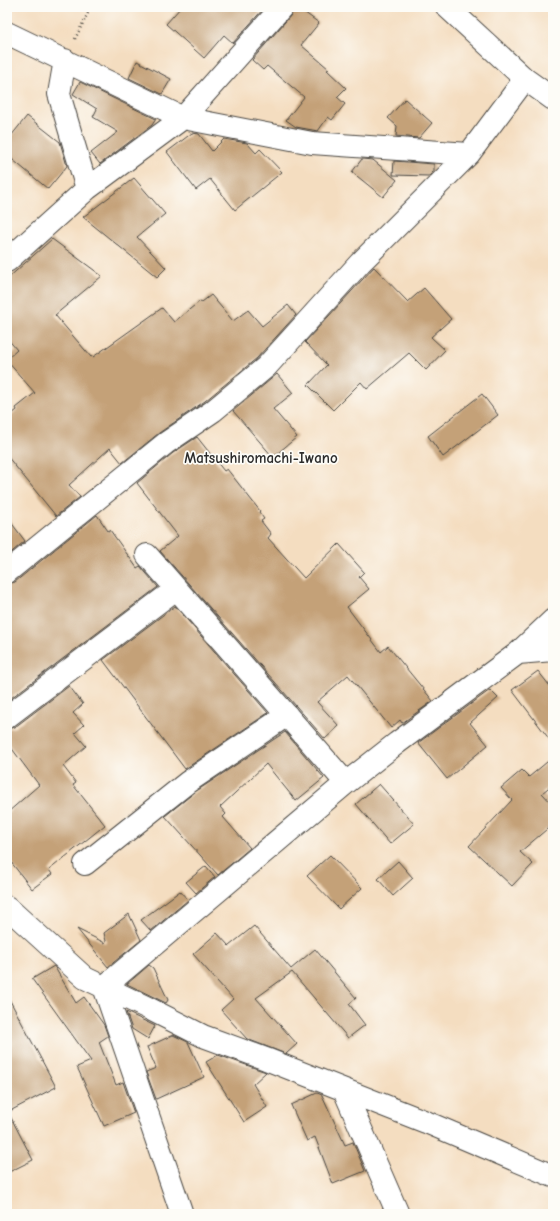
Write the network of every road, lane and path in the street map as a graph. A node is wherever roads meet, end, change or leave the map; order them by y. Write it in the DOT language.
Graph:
graph roads {
  1 [pos="91,7"];
  2 [pos="282,7"];
  3 [pos="446,7"];
  4 [pos="7,33"];
  5 [pos="64,60"];
  6 [pos="525,79"];
  7 [pos="553,99"];
  8 [pos="183,118"];
  9 [pos="469,154"];
  10 [pos="87,189"];
  11 [pos="7,261"];
  12 [pos="147,556"];
  13 [pos="7,572"];
  14 [pos="176,589"];
  15 [pos="553,620"];
  16 [pos="553,650"];
  17 [pos="518,653"];
  18 [pos="287,715"];
  19 [pos="7,717"];
  20 [pos="346,784"];
  21 [pos="85,864"];
  22 [pos="7,907"];
  23 [pos="104,987"];
  24 [pos="344,1090"];
  25 [pos="553,1176"];
  26 [pos="182,1214"];
  27 [pos="398,1214"];
  1 -- 5 [label="path"];
  2 -- 8 [label="street"];
  3 -- 6 [label="street"];
  4 -- 5 [label="street"];
  5 -- 8 [label="street"];
  5 -- 10 [label="street"];
  6 -- 7 [label="street"];
  6 -- 9 [label="street"];
  8 -- 9 [label="street"];
  8 -- 10 [label="street"];
  9 -- 13 [label="street"];
  10 -- 11 [label="street"];
  12 -- 14 [label="street"];
  14 -- 18 [label="street"];
  14 -- 19 [label="street"];
  15 -- 17 [label="street"];
  16 -- 17 [label="street"];
  17 -- 20 [label="street"];
  18 -- 20 [label="street"];
  18 -- 21 [label="street"];
  20 -- 23 [label="street"];
  22 -- 23 [label="street"];
  23 -- 24 [label="street"];
  23 -- 26 [label="street"];
  24 -- 25 [label="street"];
  24 -- 27 [label="street"];
}
